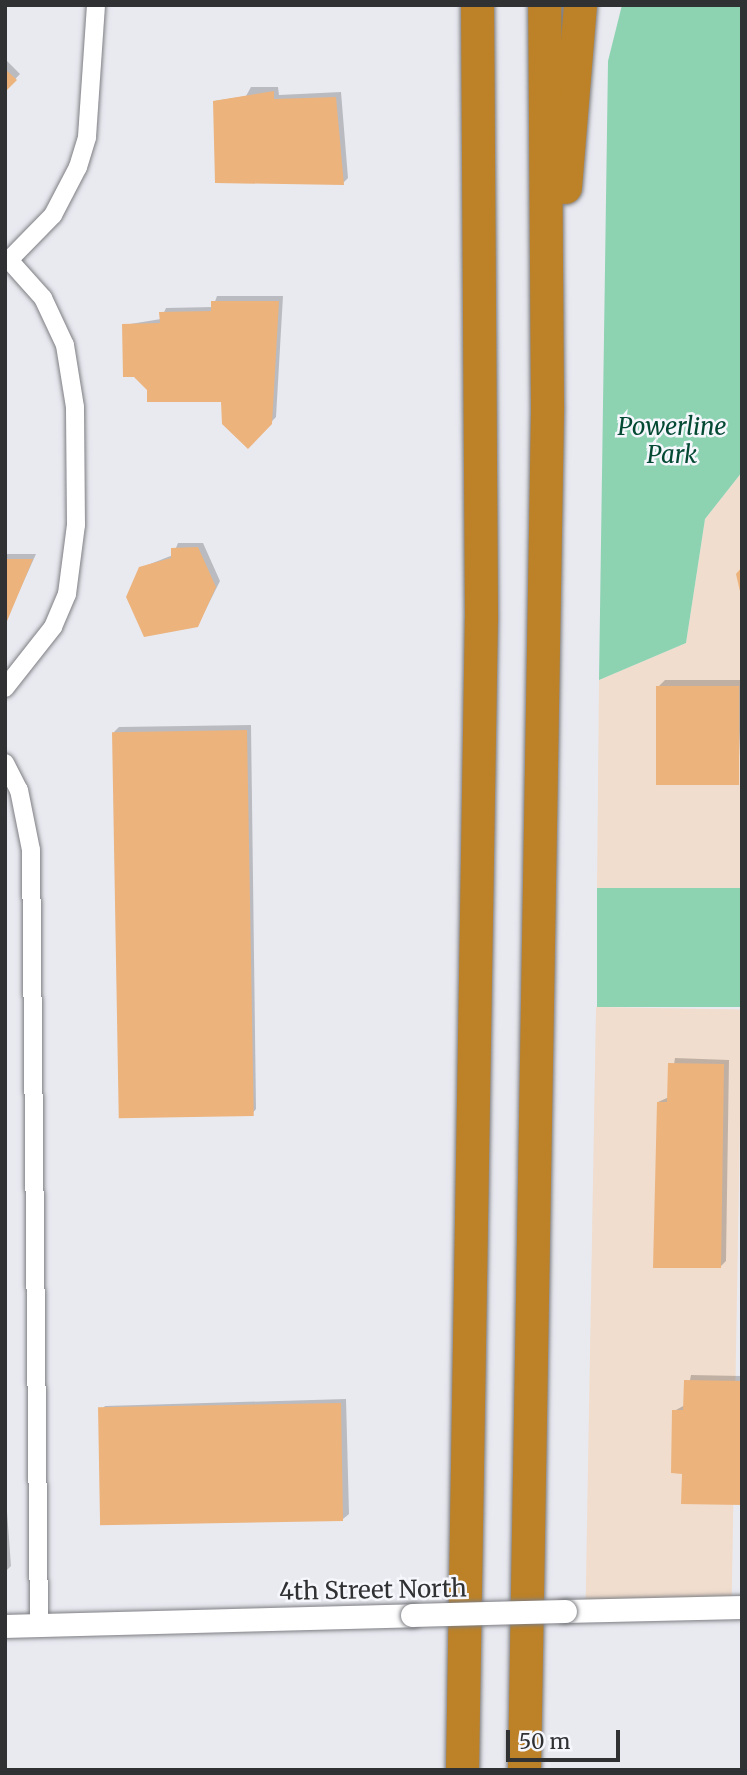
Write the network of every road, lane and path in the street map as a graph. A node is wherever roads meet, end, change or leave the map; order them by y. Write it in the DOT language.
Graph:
graph roads {
  1 [pos="96,5"];
  2 [pos="477,5"];
  3 [pos="544,5"];
  4 [pos="580,5"];
  5 [pos="547,406"];
  6 [pos="5,688"];
  7 [pos="5,763"];
  8 [pos="742,1607"];
  9 [pos="39,1625"];
  10 [pos="5,1626"];
  11 [pos="462,1770"];
  12 [pos="524,1770"];
  1 -- 6 [label="street"];
  2 -- 11 [label="highway"];
  3 -- 5 [label="highway"];
  4 -- 5 [label="highway"];
  5 -- 12 [label="highway"];
  7 -- 9 [label="street"];
  8 -- 9 [label="street, 4th Street North, bridge"];
  9 -- 10 [label="street, 4th Street North"];
}
